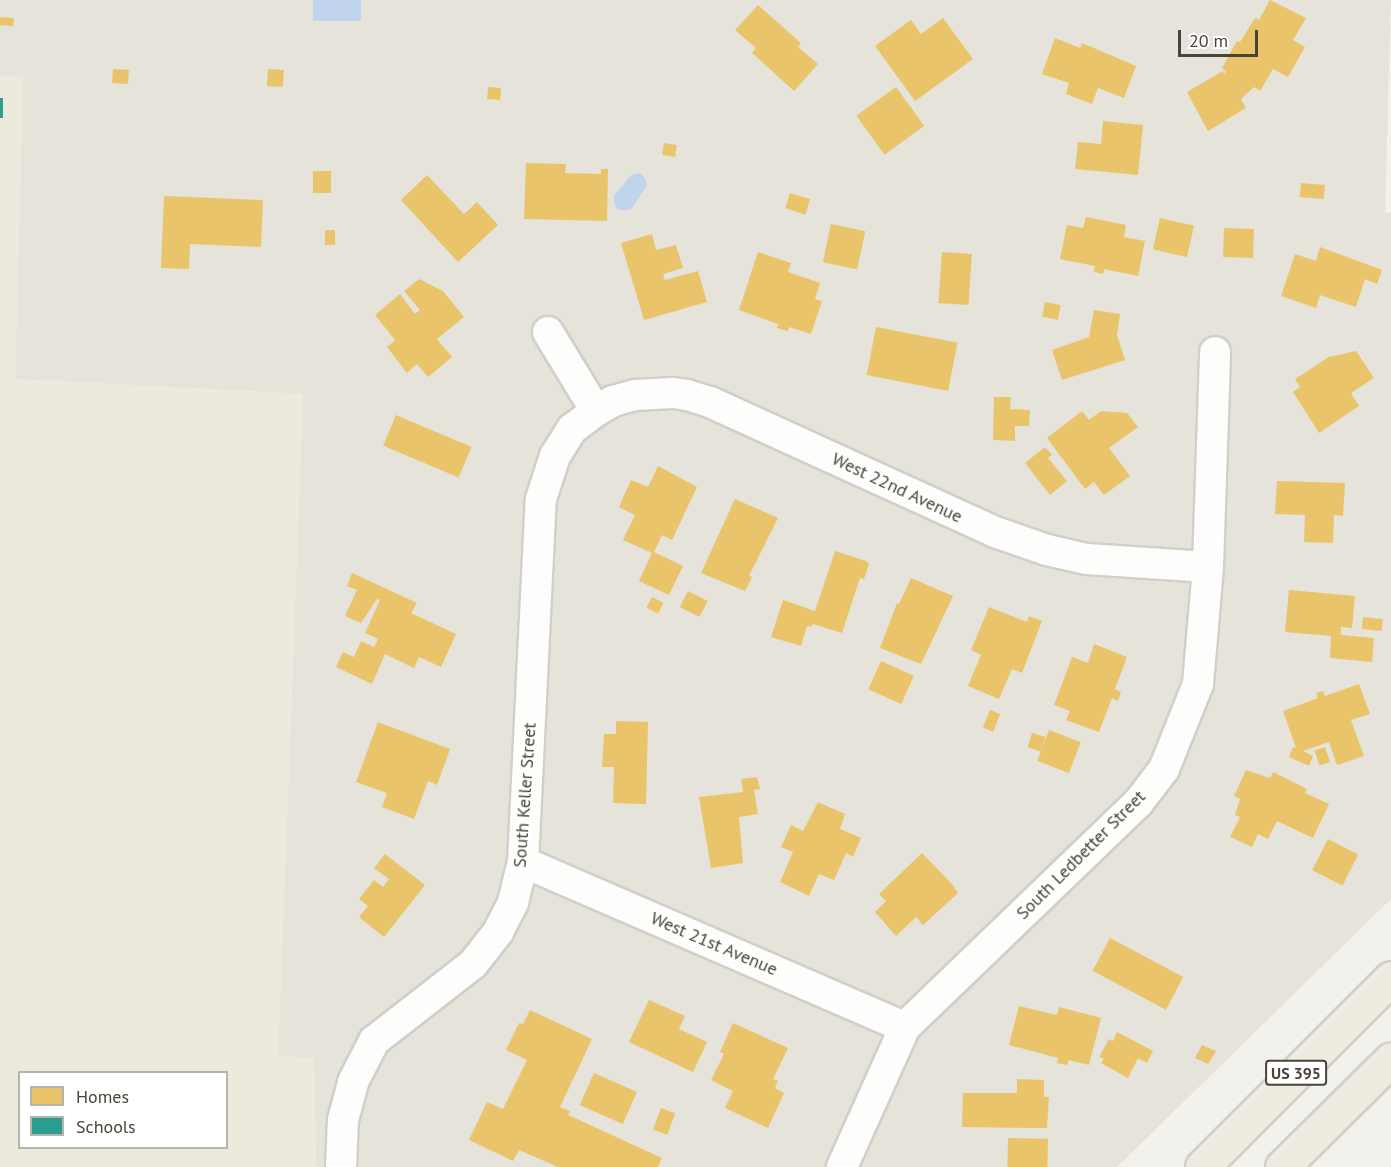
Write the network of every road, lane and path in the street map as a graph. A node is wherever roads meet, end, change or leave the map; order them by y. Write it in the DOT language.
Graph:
graph roads {
  1 [pos="548,332"];
  2 [pos="1215,352"];
  3 [pos="596,411"];
  4 [pos="1208,567"];
  5 [pos="523,862"];
  6 [pos="1391,978"];
  7 [pos="905,1027"];
  8 [pos="1391,1059"];
  9 [pos="341,1167"];
  10 [pos="842,1167"];
  11 [pos="1202,1167"];
  12 [pos="1282,1167"];
  1 -- 3 [label="street"];
  2 -- 4 [label="street, South Ledbetter Street"];
  3 -- 4 [label="street, West 22nd Avenue"];
  3 -- 5 [label="street, South Keller Street"];
  4 -- 7 [label="street, South Ledbetter Street"];
  5 -- 7 [label="street, West 21st Avenue"];
  5 -- 9 [label="street, South Keller Street"];
  6 -- 11 [label="highway, US 395"];
  7 -- 10 [label="street, South Ledbetter Street"];
  8 -- 12 [label="highway, US 395"];
}
